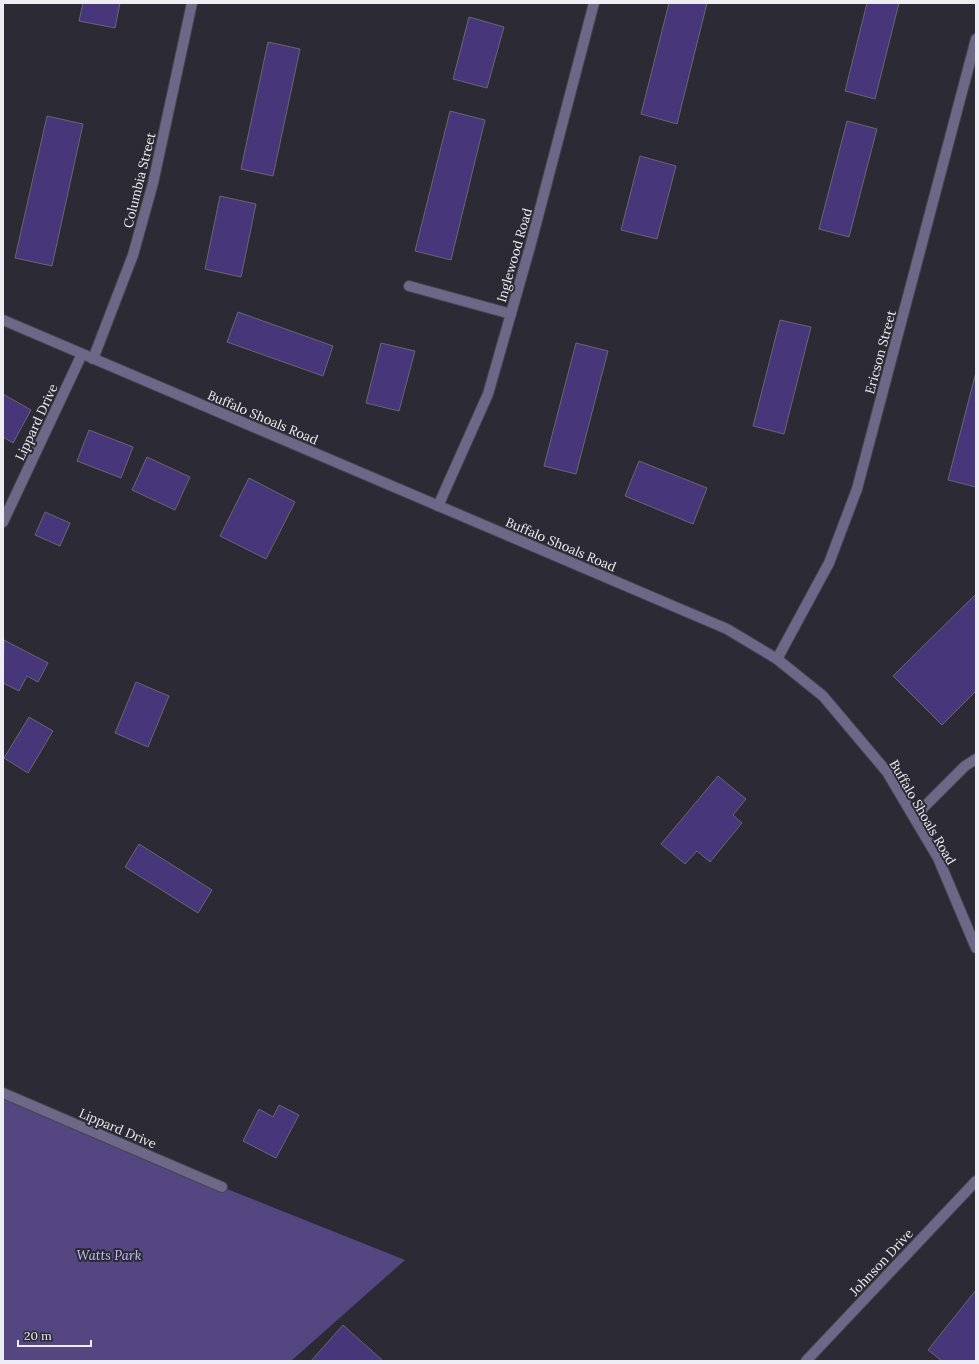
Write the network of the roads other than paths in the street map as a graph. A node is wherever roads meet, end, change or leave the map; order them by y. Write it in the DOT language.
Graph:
graph roads {
  1 [pos="192,3"];
  2 [pos="594,3"];
  3 [pos="976,39"];
  4 [pos="409,286"];
  5 [pos="511,314"];
  6 [pos="3,320"];
  7 [pos="82,354"];
  8 [pos="93,359"];
  9 [pos="438,506"];
  10 [pos="3,522"];
  11 [pos="778,659"];
  12 [pos="976,759"];
  13 [pos="914,817"];
  14 [pos="976,948"];
  15 [pos="3,1093"];
  16 [pos="976,1181"];
  17 [pos="222,1187"];
  18 [pos="806,1361"];
  1 -- 8 [label="street, Columbia Street"];
  2 -- 5 [label="street, Inglewood Road"];
  3 -- 11 [label="street, Ericson Street"];
  4 -- 5 [label="street"];
  5 -- 9 [label="street, Inglewood Road"];
  6 -- 7 [label="street, Buffalo Shoals Road"];
  7 -- 8 [label="street, Buffalo Shoals Road"];
  7 -- 10 [label="street, Lippard Drive"];
  8 -- 9 [label="street, Buffalo Shoals Road"];
  9 -- 11 [label="street, Buffalo Shoals Road"];
  11 -- 13 [label="street, Buffalo Shoals Road"];
  12 -- 13 [label="street"];
  13 -- 14 [label="street, Buffalo Shoals Road"];
  15 -- 17 [label="street, Lippard Drive"];
  16 -- 18 [label="street, Johnson Drive"];
}
